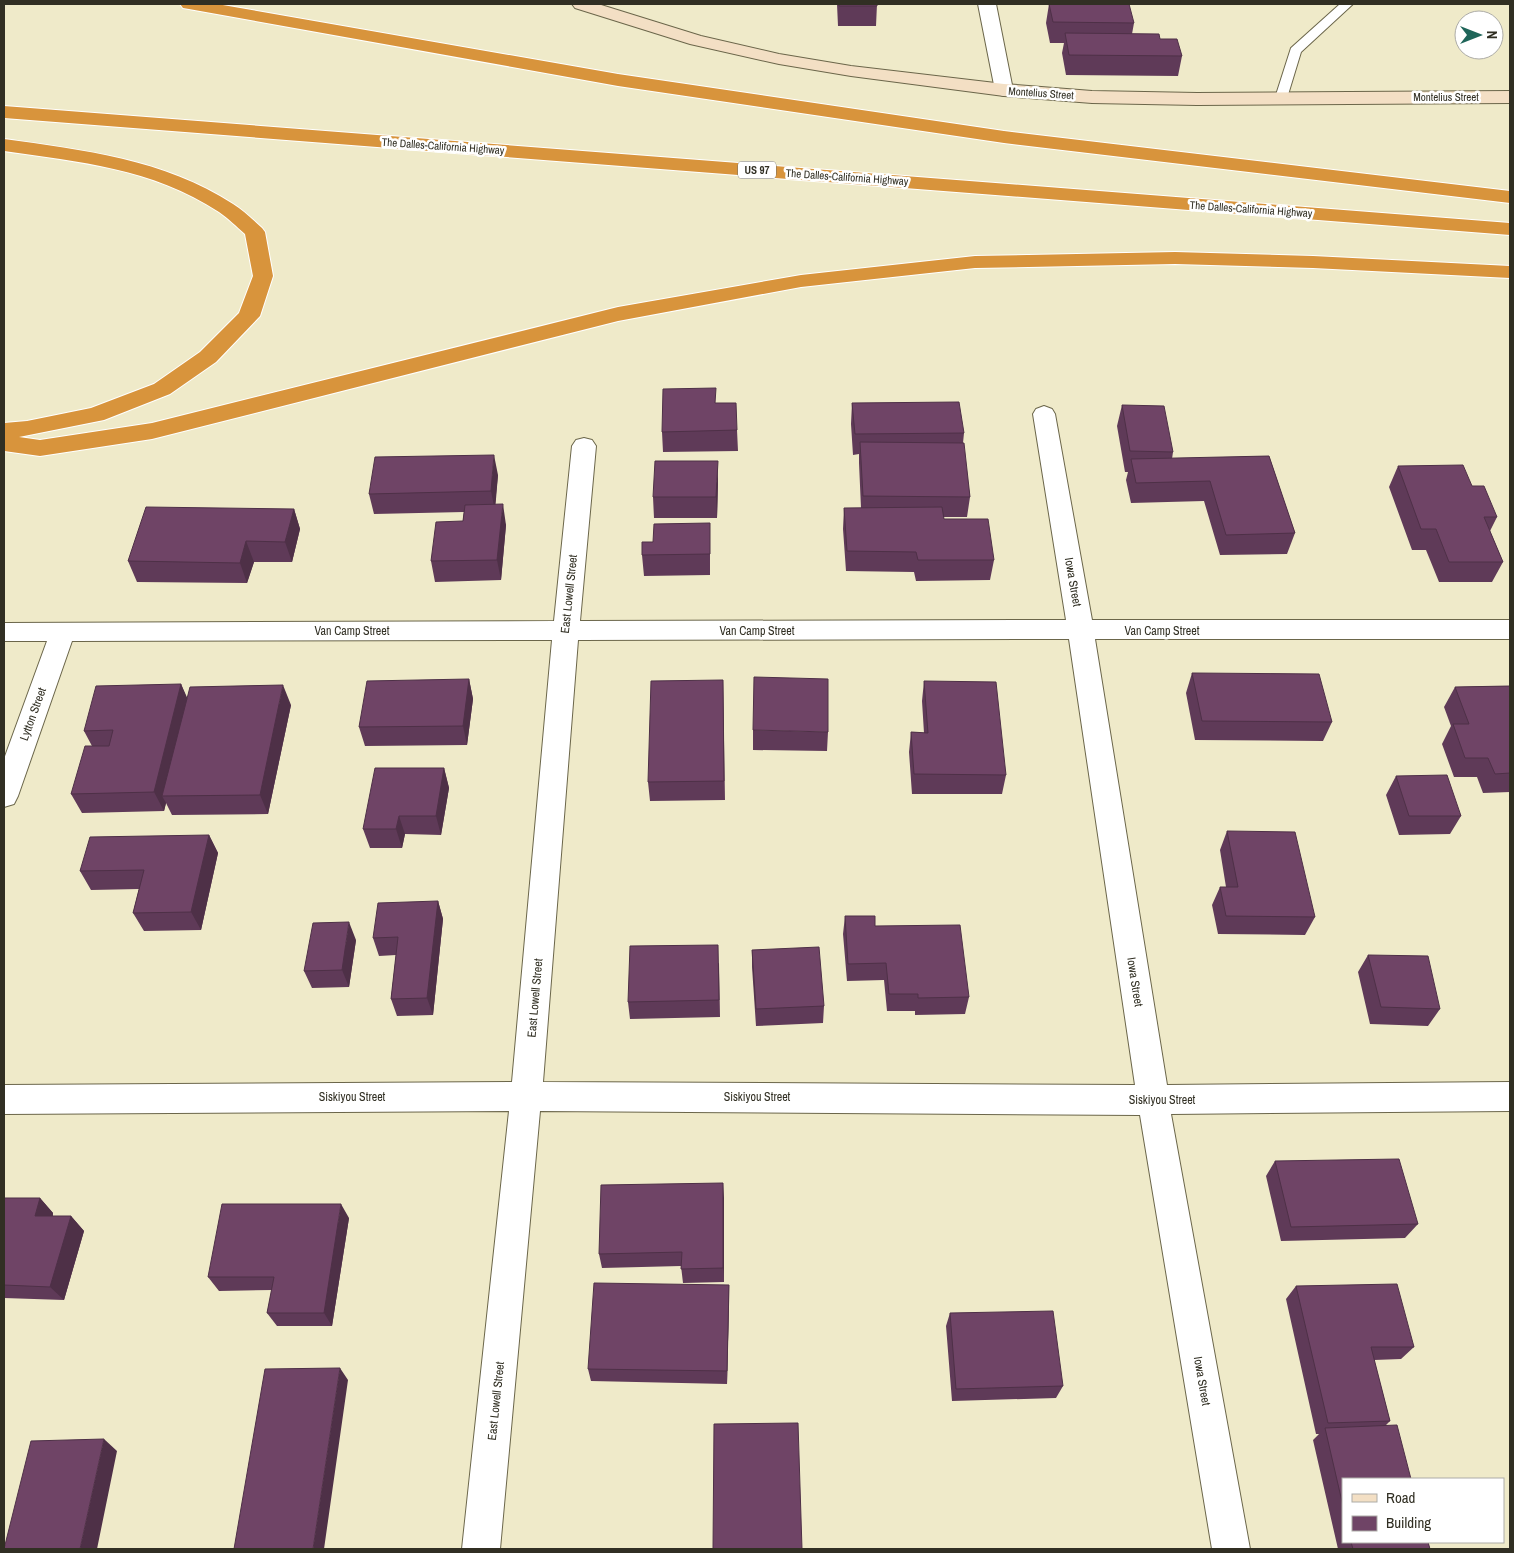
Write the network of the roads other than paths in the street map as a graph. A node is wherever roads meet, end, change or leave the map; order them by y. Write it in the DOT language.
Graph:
graph roads {
  1 [pos="189,4"];
  2 [pos="581,4"];
  3 [pos="987,4"];
  4 [pos="1347,4"];
  5 [pos="1004,90"];
  6 [pos="1510,97"];
  7 [pos="1281,98"];
  8 [pos="4,112"];
  9 [pos="4,145"];
  10 [pos="1510,197"];
  11 [pos="1510,229"];
  12 [pos="1510,272"];
  13 [pos="1044,414"];
  14 [pos="4,431"];
  15 [pos="4,443"];
  16 [pos="584,446"];
  17 [pos="1510,629"];
  18 [pos="566,630"];
  19 [pos="1081,631"];
  20 [pos="4,632"];
  21 [pos="63,632"];
  22 [pos="4,796"];
  23 [pos="526,1096"];
  24 [pos="1510,1097"];
  25 [pos="4,1099"];
  26 [pos="1154,1100"];
  27 [pos="481,1549"];
  28 [pos="1231,1549"];
  1 -- 10 [label="highway"];
  2 -- 5 [label="street, Montelius Street"];
  3 -- 5 [label="street"];
  4 -- 7 [label="lane"];
  5 -- 7 [label="street, Montelius Street"];
  6 -- 7 [label="street, Montelius Street"];
  8 -- 11 [label="highway, The Dalles-California Highway / US 97"];
  9 -- 14 [label="highway"];
  12 -- 15 [label="highway"];
  13 -- 19 [label="street, Iowa Street"];
  16 -- 18 [label="street, East Lowell Street"];
  17 -- 19 [label="street, Van Camp Street"];
  18 -- 19 [label="street, Van Camp Street"];
  18 -- 21 [label="street, Van Camp Street"];
  18 -- 23 [label="street, East Lowell Street"];
  19 -- 26 [label="street, Iowa Street"];
  20 -- 21 [label="street, Van Camp Street"];
  21 -- 22 [label="street, Lytton Street"];
  23 -- 25 [label="street, Siskiyou Street"];
  23 -- 26 [label="street, Siskiyou Street"];
  23 -- 27 [label="street, East Lowell Street"];
  24 -- 26 [label="street, Siskiyou Street"];
  26 -- 28 [label="street, Iowa Street"];
}
